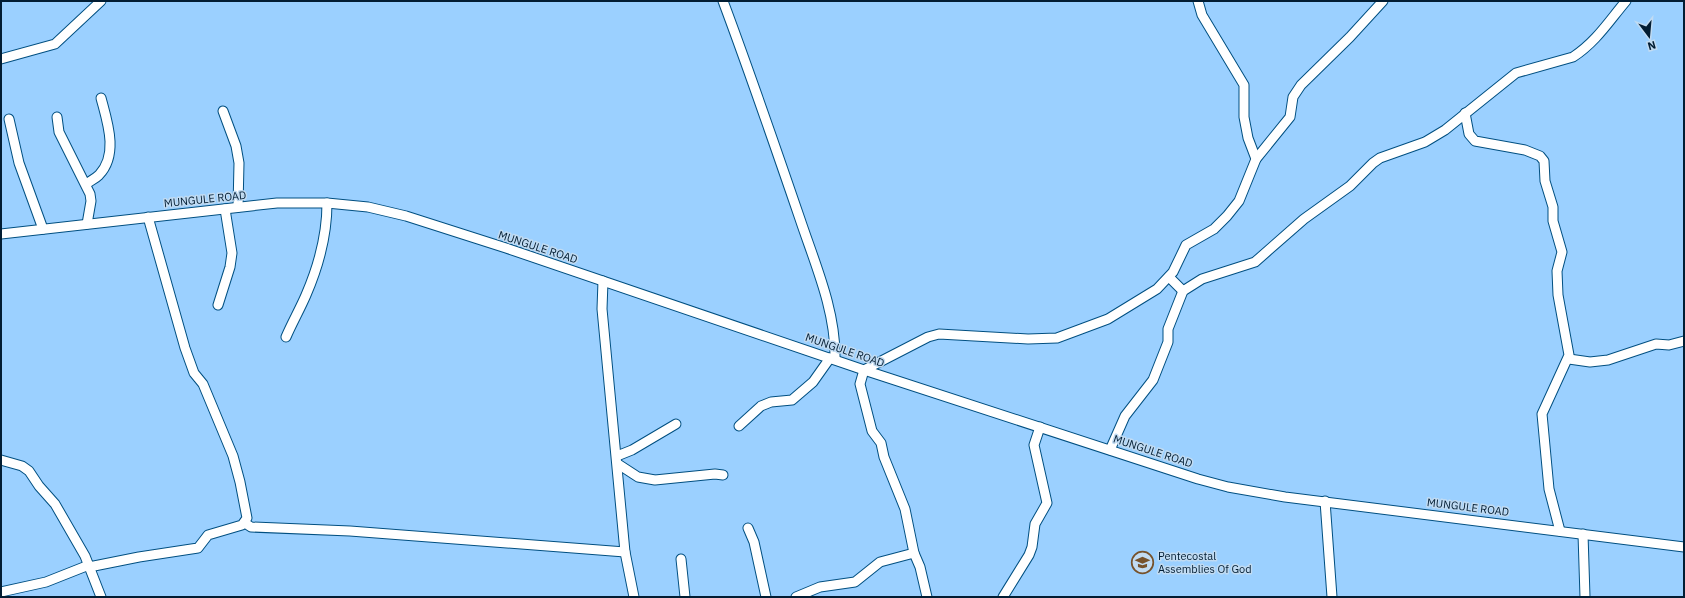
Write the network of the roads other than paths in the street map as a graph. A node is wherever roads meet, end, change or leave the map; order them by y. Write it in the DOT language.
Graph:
graph roads {
  1 [pos="101,1"];
  2 [pos="723,1"];
  3 [pos="1198,1"];
  4 [pos="1383,1"];
  5 [pos="1626,1"];
  6 [pos="1,59"];
  7 [pos="101,98"];
  8 [pos="223,111"];
  9 [pos="1465,113"];
  10 [pos="57,117"];
  11 [pos="9,119"];
  12 [pos="1256,159"];
  13 [pos="86,184"];
  14 [pos="327,202"];
  15 [pos="238,207"];
  16 [pos="225,209"];
  17 [pos="148,217"];
  18 [pos="87,224"];
  19 [pos="43,229"];
  20 [pos="1,234"];
  21 [pos="1169,276"];
  22 [pos="603,281"];
  23 [pos="1183,291"];
  24 [pos="218,305"];
  25 [pos="286,337"];
  26 [pos="1684,341"];
  27 [pos="832,359"];
  28 [pos="1569,359"];
  29 [pos="864,370"];
  30 [pos="676,424"];
  31 [pos="739,426"];
  32 [pos="1040,427"];
  33 [pos="1110,450"];
  34 [pos="1,460"];
  35 [pos="617,460"];
  36 [pos="723,475"];
  37 [pos="1325,501"];
  38 [pos="245,523"];
  39 [pos="748,528"];
  40 [pos="1560,531"];
  41 [pos="1583,534"];
  42 [pos="1684,547"];
  43 [pos="625,552"];
  44 [pos="914,553"];
  45 [pos="681,560"];
  46 [pos="89,566"];
  47 [pos="1,592"];
  48 [pos="101,597"];
  49 [pos="634,597"];
  50 [pos="685,597"];
  51 [pos="766,597"];
  52 [pos="796,597"];
  53 [pos="926,597"];
  54 [pos="1003,597"];
  55 [pos="1332,597"];
  56 [pos="1585,597"];
  1 -- 6 [label="street"];
  2 -- 27 [label="street"];
  3 -- 12 [label="street"];
  4 -- 12 [label="street"];
  5 -- 9 [label="street"];
  7 -- 13 [label="street"];
  8 -- 15 [label="street"];
  9 -- 23 [label="street"];
  9 -- 28 [label="street"];
  10 -- 13 [label="street"];
  11 -- 19 [label="street"];
  12 -- 21 [label="street"];
  13 -- 18 [label="street"];
  14 -- 15 [label="street, MUNGULE ROAD"];
  14 -- 22 [label="street, MUNGULE ROAD"];
  14 -- 25 [label="street"];
  15 -- 16 [label="street, MUNGULE ROAD"];
  16 -- 17 [label="street, MUNGULE ROAD"];
  16 -- 24 [label="street"];
  17 -- 18 [label="street, MUNGULE ROAD"];
  17 -- 38 [label="street"];
  18 -- 19 [label="street, MUNGULE ROAD"];
  19 -- 20 [label="street, MUNGULE ROAD"];
  21 -- 23 [label="street"];
  21 -- 29 [label="street"];
  22 -- 27 [label="street, MUNGULE ROAD"];
  22 -- 35 [label="street"];
  23 -- 33 [label="street"];
  26 -- 28 [label="street"];
  27 -- 29 [label="street, MUNGULE ROAD"];
  27 -- 31 [label="street"];
  28 -- 40 [label="street"];
  29 -- 32 [label="street, MUNGULE ROAD"];
  29 -- 44 [label="street"];
  30 -- 35 [label="street"];
  32 -- 33 [label="street, MUNGULE ROAD"];
  32 -- 54 [label="street"];
  33 -- 37 [label="street, MUNGULE ROAD"];
  34 -- 46 [label="street"];
  35 -- 36 [label="street"];
  35 -- 43 [label="street"];
  37 -- 40 [label="street, MUNGULE ROAD"];
  37 -- 55 [label="street"];
  38 -- 43 [label="street"];
  38 -- 46 [label="street"];
  39 -- 51 [label="street"];
  40 -- 41 [label="street, MUNGULE ROAD"];
  41 -- 42 [label="street, MUNGULE ROAD"];
  41 -- 56 [label="street"];
  43 -- 49 [label="street"];
  44 -- 52 [label="street"];
  44 -- 53 [label="street"];
  45 -- 50 [label="street"];
  46 -- 47 [label="street"];
  46 -- 48 [label="street"];
}
